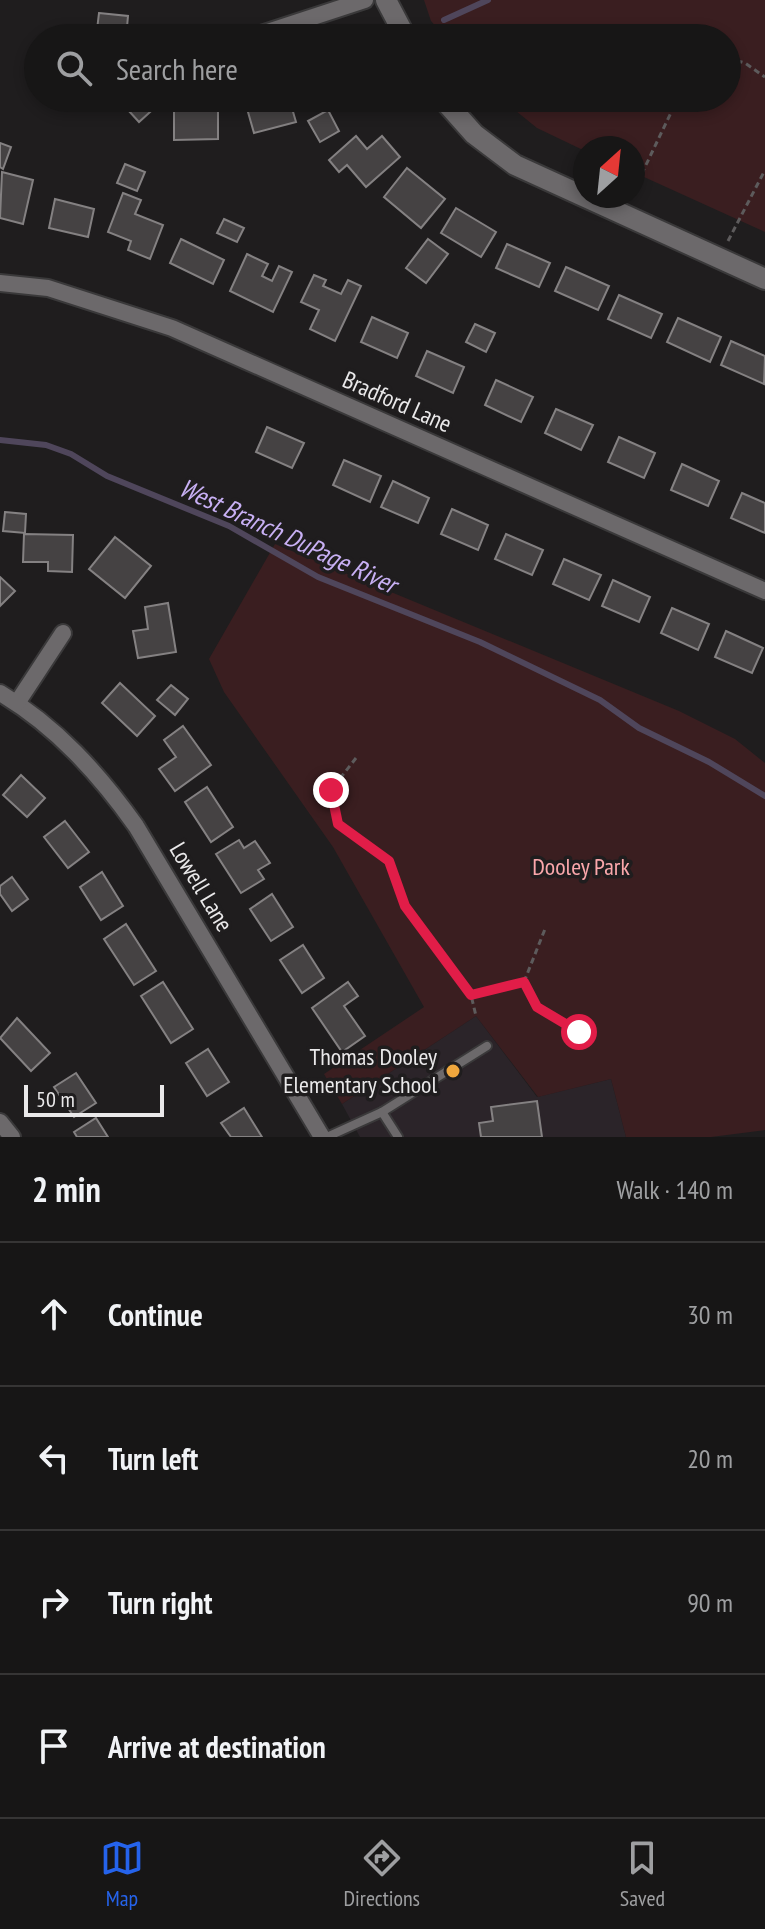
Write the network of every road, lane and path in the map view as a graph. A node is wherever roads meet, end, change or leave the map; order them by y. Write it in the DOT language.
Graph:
graph roads {
  1 [pos="365,0"];
  2 [pos="386,0"];
  3 [pos="292,24"];
  4 [pos="399,24"];
  5 [pos="741,62"];
  6 [pos="765,77"];
  7 [pos="454,112"];
  8 [pos="671,112"];
  9 [pos="645,167"];
  10 [pos="765,170"];
  11 [pos="726,245"];
  12 [pos="765,279"];
  13 [pos="0,283"];
  14 [pos="765,591"];
  15 [pos="63,633"];
  16 [pos="0,693"];
  17 [pos="17,703"];
  18 [pos="356,758"];
  19 [pos="545,929"];
  20 [pos="524,982"];
  21 [pos="471,995"];
  22 [pos="476,1016"];
  23 [pos="579,1032"];
  24 [pos="487,1046"];
  25 [pos="382,1112"];
  26 [pos="0,1122"];
  27 [pos="12,1137"];
  28 [pos="325,1137"];
  29 [pos="398,1137"];
  1 -- 3 [label="street"];
  2 -- 4 [label="street"];
  5 -- 6 [label="path"];
  7 -- 12 [label="street"];
  8 -- 9 [label="path"];
  10 -- 11 [label="path"];
  13 -- 14 [label="street, Bradford Lane"];
  15 -- 17 [label="street"];
  16 -- 17 [label="street, Lowell Lane"];
  17 -- 28 [label="street, Lowell Lane"];
  18 -- 21 [label="path"];
  19 -- 20 [label="path"];
  20 -- 21 [label="path"];
  20 -- 23 [label="path"];
  21 -- 22 [label="path"];
  24 -- 25 [label="lane"];
  25 -- 28 [label="lane"];
  25 -- 29 [label="lane"];
  26 -- 27 [label="street"];
}
